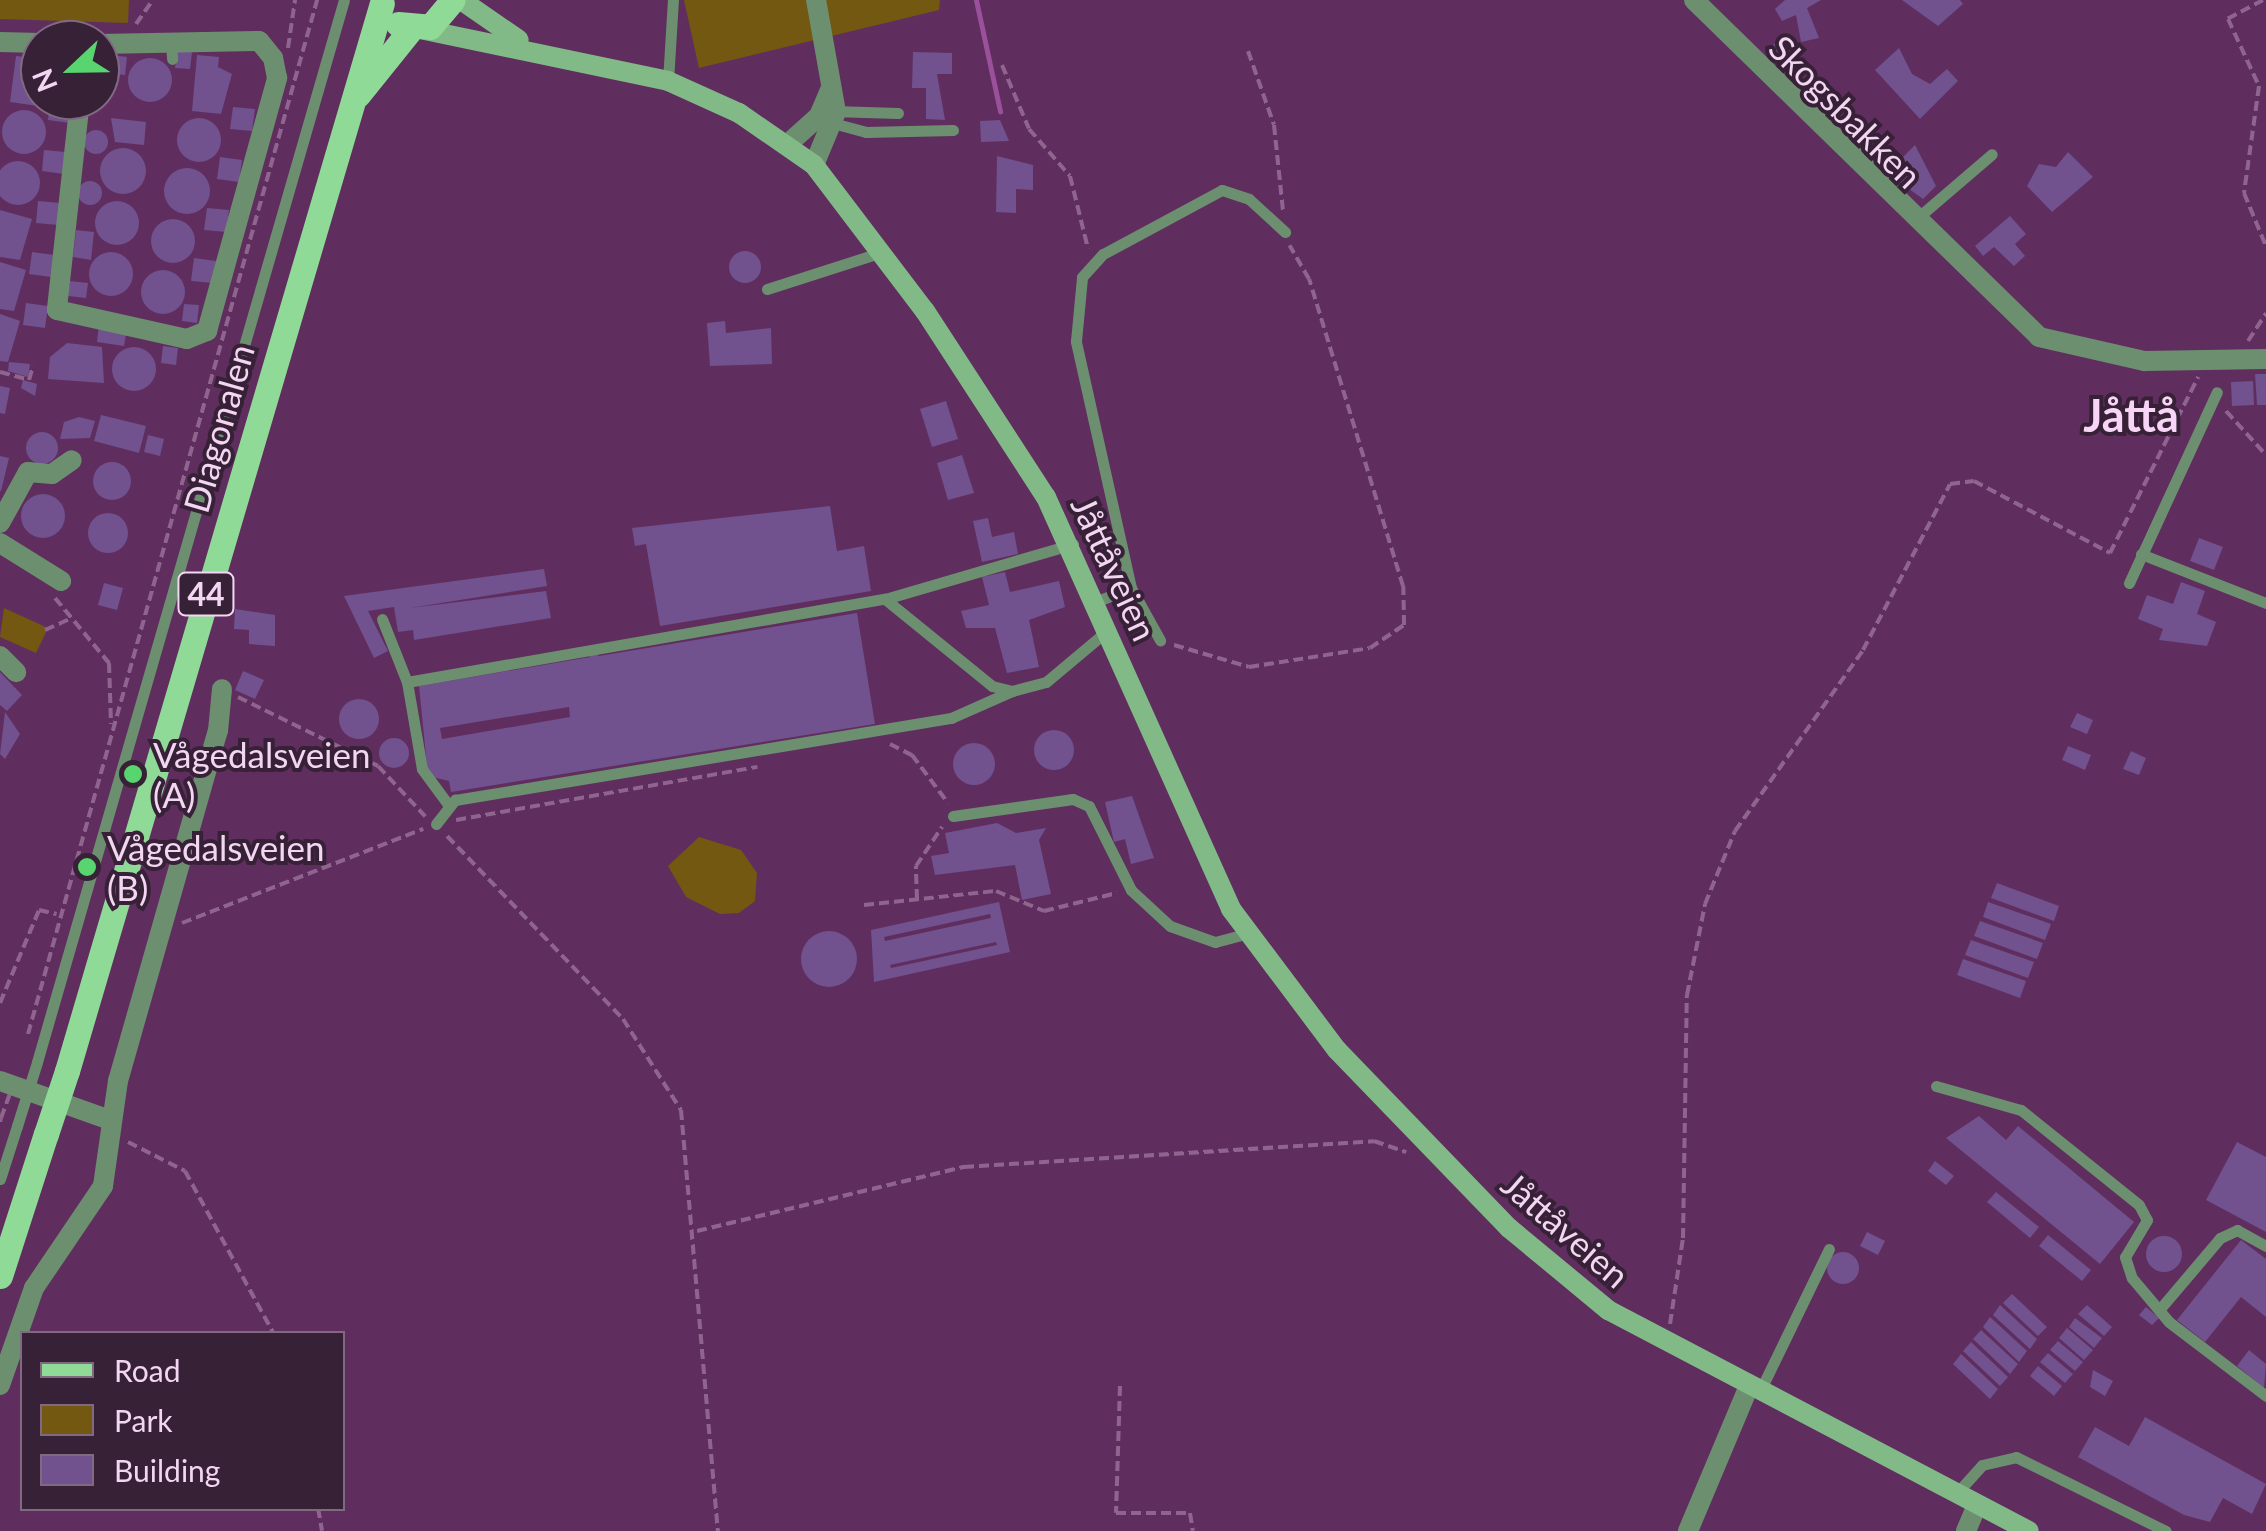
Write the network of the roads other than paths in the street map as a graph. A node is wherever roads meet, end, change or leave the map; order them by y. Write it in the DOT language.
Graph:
graph roads {
  1 [pos="344,0"];
  2 [pos="453,0"];
  3 [pos="462,0"];
  4 [pos="673,0"];
  5 [pos="816,0"];
  6 [pos="1694,0"];
  7 [pos="382,1"];
  8 [pos="416,29"];
  9 [pos="120,44"];
  10 [pos="554,54"];
  11 [pos="668,81"];
  12 [pos="829,111"];
  13 [pos="898,113"];
  14 [pos="345,116"];
  15 [pos="78,120"];
  16 [pos="953,130"];
  17 [pos="789,143"];
  18 [pos="1992,154"];
  19 [pos="814,165"];
  20 [pos="1912,223"];
  21 [pos="1285,232"];
  22 [pos="882,252"];
  23 [pos="767,289"];
  24 [pos="2266,359"];
  25 [pos="2217,392"];
  26 [pos="72,460"];
  27 [pos="0,523"];
  28 [pos="0,543"];
  29 [pos="1073,544"];
  30 [pos="2141,554"];
  31 [pos="62,581"];
  32 [pos="2129,582"];
  33 [pos="1131,588"];
  34 [pos="884,599"];
  35 [pos="1100,600"];
  36 [pos="2266,603"];
  37 [pos="382,619"];
  38 [pos="1112,628"];
  39 [pos="1160,640"];
  40 [pos="0,656"];
  41 [pos="16,672"];
  42 [pos="407,682"];
  43 [pos="222,689"];
  44 [pos="1012,691"];
  45 [pos="447,803"];
  46 [pos="953,816"];
  47 [pos="436,824"];
  48 [pos="1249,933"];
  49 [pos="0,1081"];
  50 [pos="1936,1086"];
  51 [pos="111,1128"];
  52 [pos="0,1180"];
  53 [pos="2266,1246"];
  54 [pos="1829,1249"];
  55 [pos="0,1276"];
  56 [pos="2159,1310"];
  57 [pos="0,1385"];
  58 [pos="1754,1391"];
  59 [pos="2266,1396"];
  60 [pos="1956,1494"];
  61 [pos="1976,1505"];
  62 [pos="1688,1531"];
  63 [pos="1966,1531"];
  64 [pos="2030,1531"];
  65 [pos="2166,1531"];
  1 -- 52 [label="lane, bridge"];
  2 -- 8 [label="main road, 44"];
  3 -- 10 [label="main road, Jåttåveien"];
  4 -- 11 [label="lane"];
  5 -- 12 [label="street"];
  6 -- 20 [label="street, Skogsbakken"];
  7 -- 8 [label="main road, 44"];
  7 -- 14 [label="main road, Diagonalen / 44"];
  8 -- 10 [label="main road, Jåttåveien"];
  8 -- 14 [label="main road, Diagonalen / 44"];
  9 -- 15 [label="street"];
  10 -- 11 [label="main road, Jåttåveien"];
  11 -- 17 [label="main road, Jåttåveien"];
  12 -- 13 [label="lane"];
  12 -- 16 [label="lane"];
  12 -- 17 [label="street"];
  12 -- 19 [label="street"];
  14 -- 55 [label="main road, Diagonalen / 44, bridge"];
  17 -- 19 [label="main road, Jåttåveien"];
  18 -- 20 [label="lane, Skogsbakken"];
  19 -- 22 [label="main road, Jåttåveien"];
  20 -- 24 [label="street, Skogsbakken"];
  21 -- 33 [label="lane"];
  22 -- 23 [label="lane"];
  22 -- 29 [label="main road, Jåttåveien"];
  25 -- 30 [label="lane"];
  26 -- 27 [label="street"];
  28 -- 31 [label="street"];
  29 -- 34 [label="lane"];
  29 -- 35 [label="main road, Jåttåveien"];
  30 -- 32 [label="lane"];
  30 -- 36 [label="lane"];
  33 -- 35 [label="lane"];
  33 -- 39 [label="lane"];
  34 -- 42 [label="lane"];
  34 -- 44 [label="lane"];
  35 -- 38 [label="main road, Jåttåveien"];
  37 -- 42 [label="lane"];
  38 -- 44 [label="lane"];
  38 -- 48 [label="main road, Jåttåveien"];
  40 -- 41 [label="street"];
  42 -- 45 [label="lane"];
  43 -- 51 [label="street"];
  44 -- 45 [label="lane"];
  45 -- 47 [label="lane"];
  46 -- 48 [label="lane"];
  48 -- 58 [label="main road, Jåttåveien"];
  49 -- 51 [label="street"];
  50 -- 56 [label="lane"];
  51 -- 57 [label="street"];
  53 -- 56 [label="lane"];
  54 -- 58 [label="lane"];
  56 -- 59 [label="lane"];
  58 -- 60 [label="main road, Jåttåveien"];
  58 -- 62 [label="street"];
  60 -- 61 [label="main road, Jåttåveien"];
  60 -- 65 [label="lane"];
  61 -- 63 [label="street"];
  61 -- 64 [label="main road, Jåttåveien"];
}
